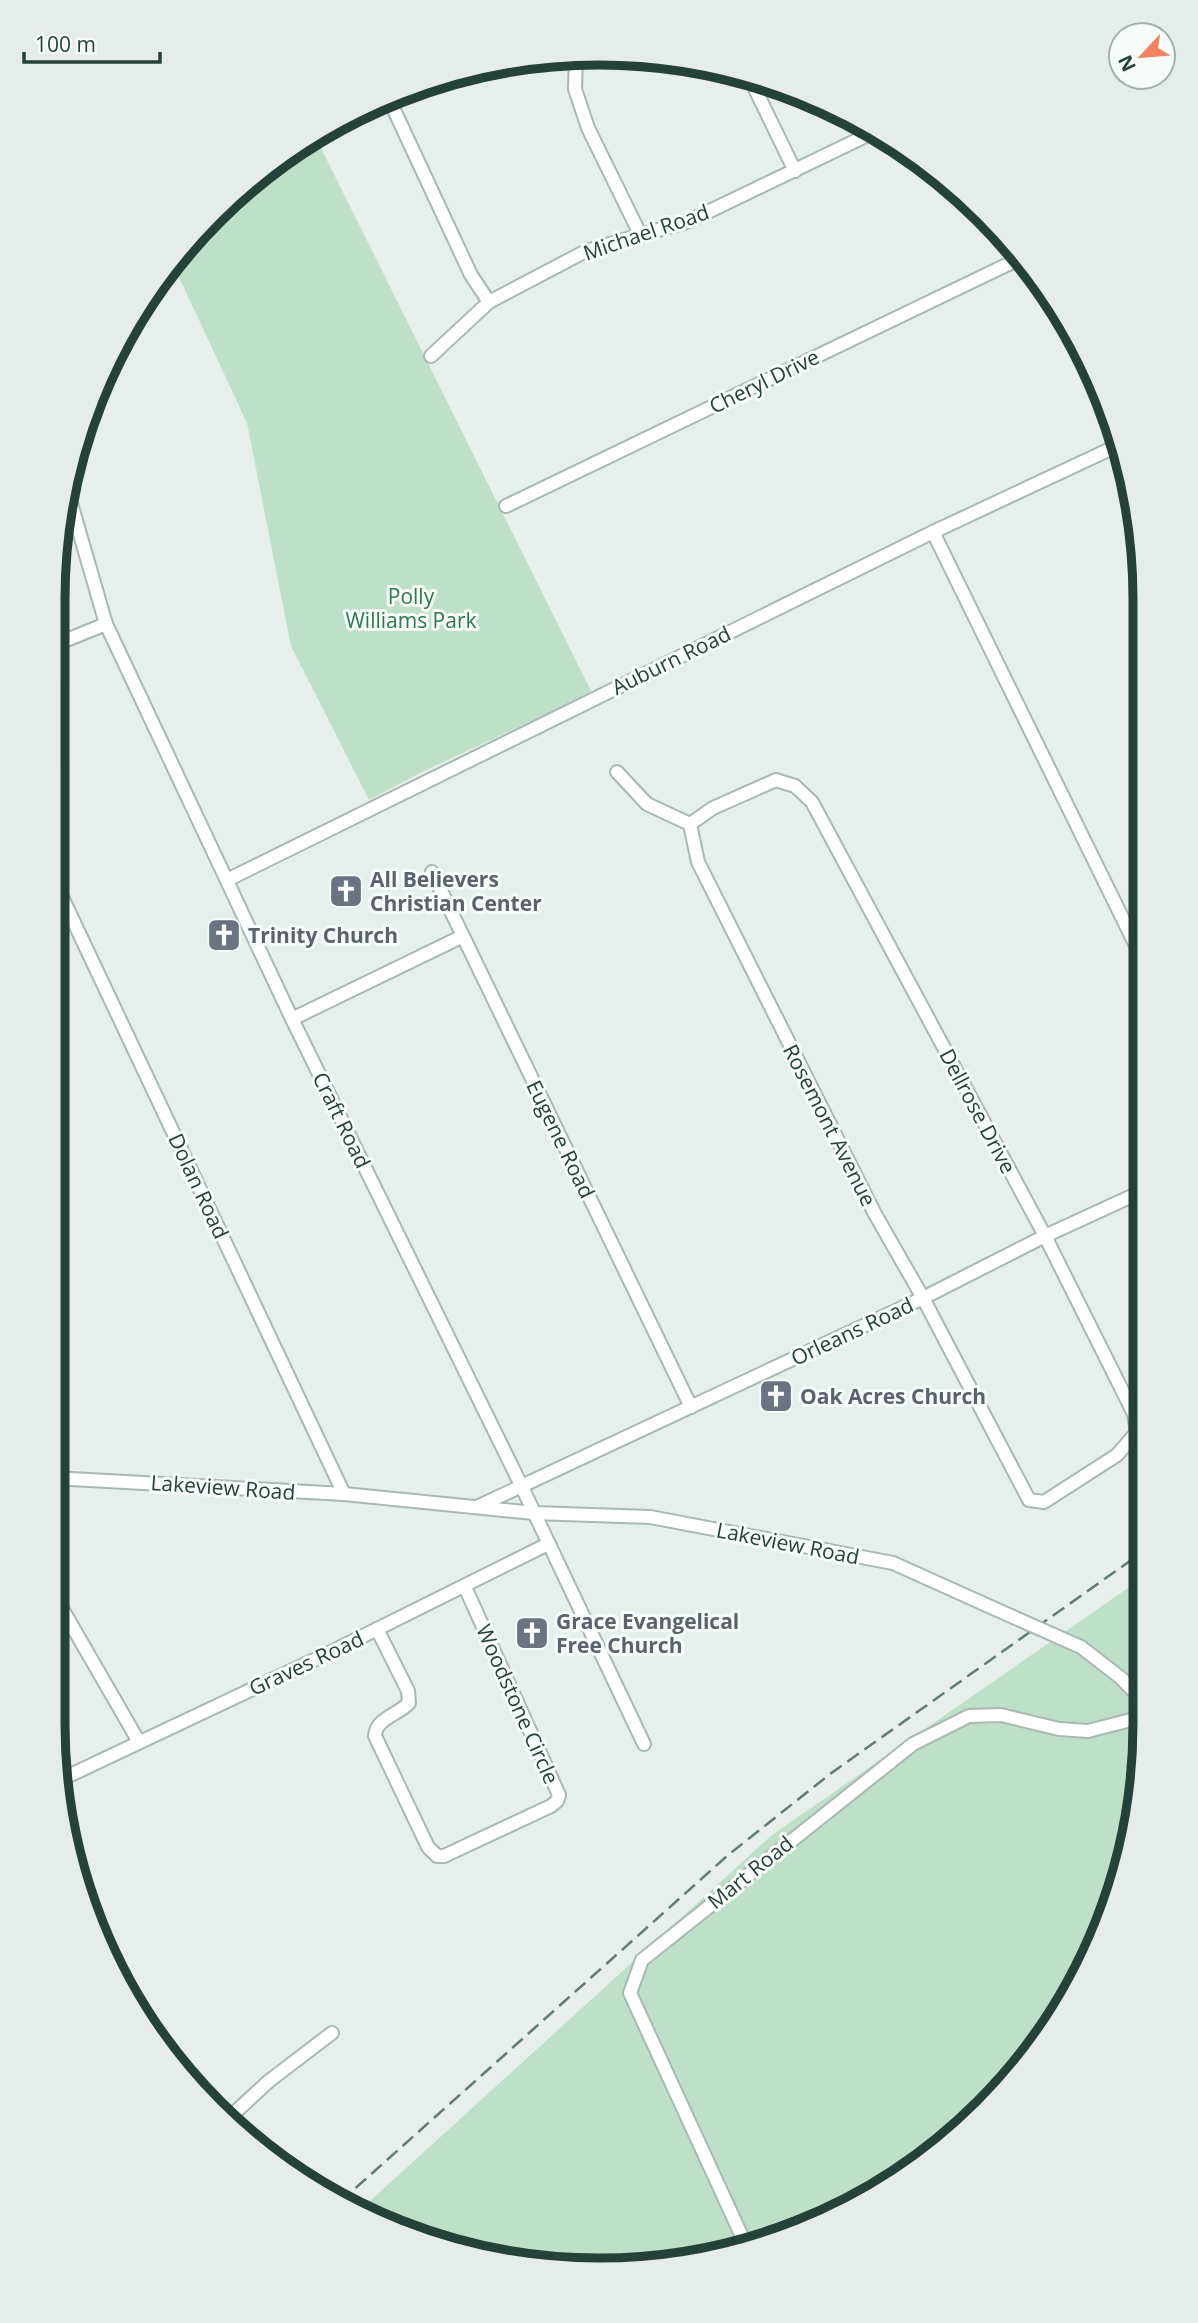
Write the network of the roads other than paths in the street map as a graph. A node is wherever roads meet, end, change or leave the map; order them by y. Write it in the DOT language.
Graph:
graph roads {
  1 [pos="576,66"];
  2 [pos="756,91"];
  3 [pos="392,106"];
  4 [pos="866,136"];
  5 [pos="794,171"];
  6 [pos="641,236"];
  7 [pos="1013,262"];
  8 [pos="489,302"];
  9 [pos="431,356"];
  10 [pos="1112,449"];
  11 [pos="506,506"];
  12 [pos="73,509"];
  13 [pos="933,532"];
  14 [pos="106,624"];
  15 [pos="65,641"];
  16 [pos="617,772"];
  17 [pos="690,824"];
  18 [pos="432,872"];
  19 [pos="227,880"];
  20 [pos="65,903"];
  21 [pos="463,936"];
  22 [pos="1133,940"];
  23 [pos="292,1019"];
  24 [pos="1133,1196"];
  25 [pos="1045,1236"];
  26 [pos="923,1298"];
  27 [pos="691,1407"];
  28 [pos="1133,1412"];
  29 [pos="1133,1437"];
  30 [pos="65,1479"];
  31 [pos="521,1485"];
  32 [pos="344,1494"];
  33 [pos="1029,1500"];
  34 [pos="477,1507"];
  35 [pos="534,1513"];
  36 [pos="548,1544"];
  37 [pos="465,1587"];
  38 [pos="65,1614"];
  39 [pos="377,1629"];
  40 [pos="1133,1691"];
  41 [pos="1133,1719"];
  42 [pos="139,1742"];
  43 [pos="644,1744"];
  44 [pos="67,1776"];
  45 [pos="332,2033"];
  46 [pos="234,2114"];
  47 [pos="743,2238"];
  1 -- 6 [label="street"];
  2 -- 5 [label="street"];
  3 -- 8 [label="street"];
  4 -- 5 [label="street, Michael Road"];
  5 -- 6 [label="street, Michael Road"];
  6 -- 8 [label="street, Michael Road"];
  7 -- 11 [label="street, Cheryl Drive"];
  8 -- 9 [label="street, Michael Road"];
  10 -- 13 [label="street, Auburn Road"];
  12 -- 14 [label="street, Craft Road"];
  13 -- 19 [label="street, Auburn Road"];
  13 -- 22 [label="street"];
  14 -- 15 [label="street"];
  14 -- 19 [label="street, Craft Road"];
  16 -- 17 [label="street"];
  17 -- 25 [label="street, Dellrose Drive"];
  17 -- 26 [label="street, Rosemont Avenue"];
  18 -- 21 [label="street, Eugene Road"];
  19 -- 23 [label="street, Craft Road"];
  20 -- 32 [label="street, Dolan Road"];
  21 -- 23 [label="street"];
  21 -- 27 [label="street, Eugene Road"];
  23 -- 31 [label="street, Craft Road"];
  24 -- 25 [label="street, Orleans Road"];
  25 -- 26 [label="street, Orleans Road"];
  25 -- 28 [label="street, Dellrose Drive"];
  26 -- 27 [label="street, Orleans Road"];
  26 -- 33 [label="street, Rosemont Avenue"];
  27 -- 31 [label="street, Orleans Road"];
  29 -- 33 [label="street, Dellrose Drive"];
  30 -- 32 [label="street, Lakeview Road"];
  31 -- 34 [label="street"];
  31 -- 35 [label="street, Craft Road"];
  32 -- 34 [label="street, Lakeview Road"];
  34 -- 35 [label="street, Lakeview Road"];
  35 -- 36 [label="street, Craft Road"];
  35 -- 40 [label="street, Lakeview Road, bridge"];
  36 -- 37 [label="street, Graves Road"];
  36 -- 43 [label="street, Craft Road"];
  37 -- 39 [label="street, Graves Road"];
  37 -- 39 [label="street, Woodstone Circle"];
  38 -- 42 [label="street"];
  39 -- 42 [label="street, Graves Road"];
  41 -- 47 [label="street, Mart Road"];
  42 -- 44 [label="street, Graves Road"];
  45 -- 46 [label="street"];
}
